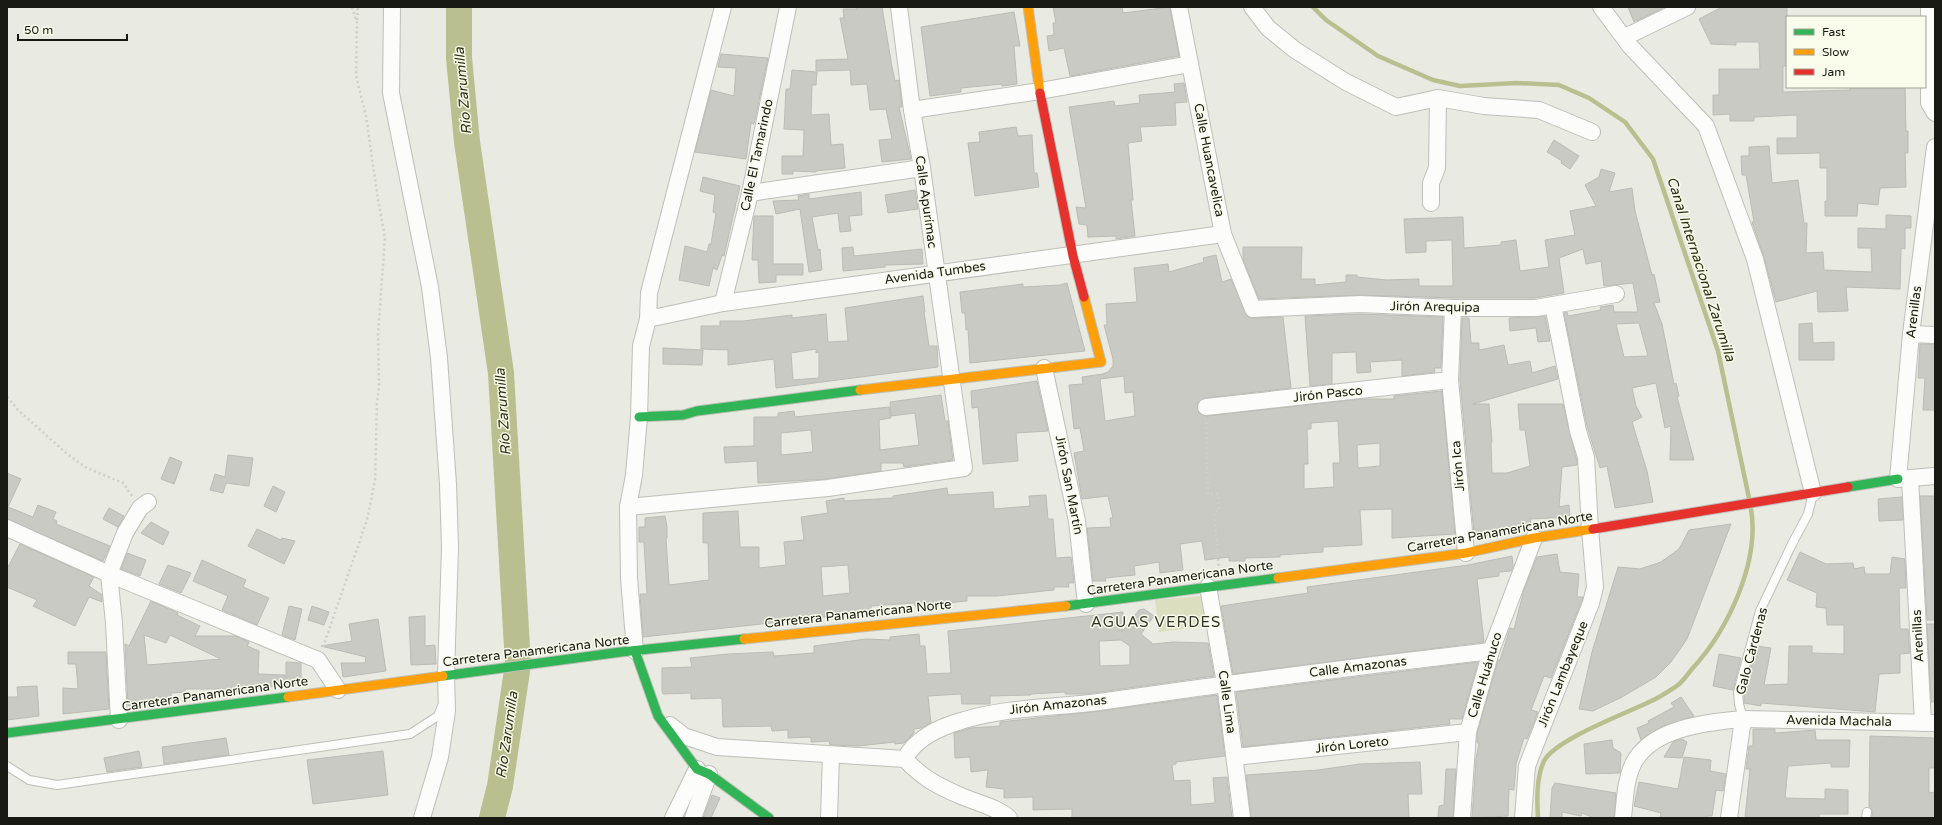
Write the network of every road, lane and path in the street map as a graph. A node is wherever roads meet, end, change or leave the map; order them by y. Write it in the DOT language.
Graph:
graph roads {
  1 [pos="352,7"];
  2 [pos="358,7"];
  3 [pos="392,7"];
  4 [pos="723,7"];
  5 [pos="788,7"];
  6 [pos="899,7"];
  7 [pos="1028,7"];
  8 [pos="1179,7"];
  9 [pos="1252,7"];
  10 [pos="1601,7"];
  11 [pos="1686,7"];
  12 [pos="1929,7"];
  13 [pos="357,23"];
  14 [pos="1625,37"];
  15 [pos="1190,64"];
  16 [pos="1040,91"];
  17 [pos="1438,98"];
  18 [pos="912,110"];
  19 [pos="1935,113"];
  20 [pos="1592,132"];
  21 [pos="1935,147"];
  22 [pos="922,168"];
  23 [pos="750,193"];
  24 [pos="1432,203"];
  25 [pos="1223,234"];
  26 [pos="1073,256"];
  27 [pos="935,272"];
  28 [pos="1616,294"];
  29 [pos="723,303"];
  30 [pos="1553,305"];
  31 [pos="1453,308"];
  32 [pos="1252,309"];
  33 [pos="648,319"];
  34 [pos="1911,334"];
  35 [pos="1935,334"];
  36 [pos="1044,368"];
  37 [pos="951,378"];
  38 [pos="1450,380"];
  39 [pos="7,397"];
  40 [pos="1206,407"];
  41 [pos="639,417"];
  42 [pos="1935,476"];
  43 [pos="1904,478"];
  44 [pos="1813,493"];
  45 [pos="144,505"];
  46 [pos="628,506"];
  47 [pos="7,528"];
  48 [pos="1590,529"];
  49 [pos="1534,538"];
  50 [pos="1466,553"];
  51 [pos="109,574"];
  52 [pos="1214,586"];
  53 [pos="1086,604"];
  54 [pos="1491,651"];
  55 [pos="628,652"];
  56 [pos="318,660"];
  57 [pos="453,674"];
  58 [pos="1225,683"];
  59 [pos="338,690"];
  60 [pos="447,697"];
  61 [pos="658,716"];
  62 [pos="1743,719"];
  63 [pos="119,720"];
  64 [pos="1929,723"];
  65 [pos="1468,732"];
  66 [pos="7,733"];
  67 [pos="831,755"];
  68 [pos="1235,757"];
  69 [pos="904,759"];
  70 [pos="7,766"];
  71 [pos="703,771"];
  72 [pos="422,818"];
  73 [pos="673,818"];
  74 [pos="693,818"];
  75 [pos="769,818"];
  76 [pos="829,818"];
  77 [pos="1009,818"];
  78 [pos="1242,818"];
  79 [pos="1462,818"];
  80 [pos="1523,818"];
  81 [pos="1623,818"];
  82 [pos="1729,818"];
  1 -- 13 [label="path"];
  2 -- 13 [label="path"];
  3 -- 57 [label="street"];
  4 -- 33 [label="street"];
  5 -- 23 [label="street, Calle El Tamarindo"];
  6 -- 18 [label="street, Calle Apurímac"];
  7 -- 16 [label="main road"];
  8 -- 15 [label="street, Calle Huancavelica"];
  9 -- 17 [label="street"];
  10 -- 14 [label="street"];
  11 -- 14 [label="street"];
  12 -- 19 [label="street"];
  13 -- 56 [label="path"];
  14 -- 44 [label="street"];
  15 -- 16 [label="street"];
  15 -- 25 [label="street, Calle Huancavelica"];
  16 -- 18 [label="street"];
  16 -- 26 [label="main road"];
  17 -- 20 [label="street"];
  17 -- 24 [label="street"];
  18 -- 22 [label="street, Calle Apurímac"];
  21 -- 34 [label="street, Arenillas"];
  22 -- 23 [label="street"];
  22 -- 27 [label="street, Calle Apurímac"];
  23 -- 29 [label="street, Calle El Tamarindo"];
  25 -- 26 [label="street, Avenida Tumbes"];
  25 -- 32 [label="street, Calle Huancavelica"];
  26 -- 27 [label="street, Avenida Tumbes"];
  26 -- 36 [label="main road"];
  27 -- 29 [label="street, Avenida Tumbes"];
  27 -- 37 [label="street, Calle Apurímac"];
  28 -- 30 [label="street, Jirón Arequipa"];
  29 -- 33 [label="street, Avenida Tumbes"];
  30 -- 31 [label="street, Jirón Arequipa"];
  30 -- 48 [label="street, Jirón Lambayeque"];
  31 -- 32 [label="street, Jirón Arequipa"];
  31 -- 38 [label="street, Jirón Ica"];
  33 -- 41 [label="street"];
  34 -- 35 [label="street"];
  34 -- 43 [label="street, Arenillas"];
  36 -- 37 [label="main road"];
  36 -- 53 [label="street, Jirón San Martín"];
  37 -- 41 [label="main road"];
  37 -- 46 [label="street, Calle Apurímac"];
  38 -- 40 [label="street, Jirón Pasco"];
  38 -- 50 [label="street, Jirón Ica"];
  39 -- 45 [label="path"];
  40 -- 52 [label="path"];
  41 -- 46 [label="street"];
  42 -- 43 [label="street"];
  43 -- 44 [label="main road, Carretera Panamericana Norte"];
  43 -- 64 [label="street, Arenillas"];
  44 -- 48 [label="main road, Carretera Panamericana Norte"];
  44 -- 62 [label="lane, Galo Cárdenas"];
  45 -- 51 [label="street"];
  46 -- 55 [label="street"];
  47 -- 51 [label="street"];
  48 -- 49 [label="main road, Carretera Panamericana Norte"];
  48 -- 80 [label="street, Jirón Lambayeque"];
  49 -- 50 [label="main road, Carretera Panamericana Norte"];
  49 -- 54 [label="street, Calle Huánuco"];
  50 -- 52 [label="main road, Carretera Panamericana Norte"];
  51 -- 56 [label="street"];
  51 -- 63 [label="street"];
  52 -- 53 [label="main road, Carretera Panamericana Norte"];
  52 -- 58 [label="street, Calle Lima"];
  53 -- 55 [label="main road, Carretera Panamericana Norte"];
  54 -- 58 [label="street, Calle Amazonas"];
  54 -- 65 [label="street, Calle Huánuco"];
  55 -- 57 [label="main road, Carretera Panamericana Norte"];
  55 -- 61 [label="main road"];
  56 -- 59 [label="street"];
  57 -- 59 [label="main road, Carretera Panamericana Norte"];
  57 -- 60 [label="street"];
  58 -- 68 [label="street, Calle Lima"];
  58 -- 69 [label="street, Jirón Amazonas"];
  59 -- 63 [label="main road, Carretera Panamericana Norte"];
  60 -- 70 [label="lane"];
  60 -- 72 [label="street"];
  61 -- 67 [label="street"];
  61 -- 71 [label="main road"];
  62 -- 64 [label="street, Avenida Machala"];
  62 -- 81 [label="street, Avenida Machala"];
  62 -- 82 [label="street, Galo Cárdenas"];
  63 -- 66 [label="main road, Carretera Panamericana Norte"];
  65 -- 68 [label="street, Jirón Loreto"];
  65 -- 79 [label="street, Calle Huánuco"];
  67 -- 69 [label="street"];
  67 -- 76 [label="street"];
  68 -- 78 [label="street, Calle Lima"];
  69 -- 77 [label="street"];
  71 -- 73 [label="street"];
  71 -- 74 [label="street"];
  71 -- 75 [label="main road"];
}
